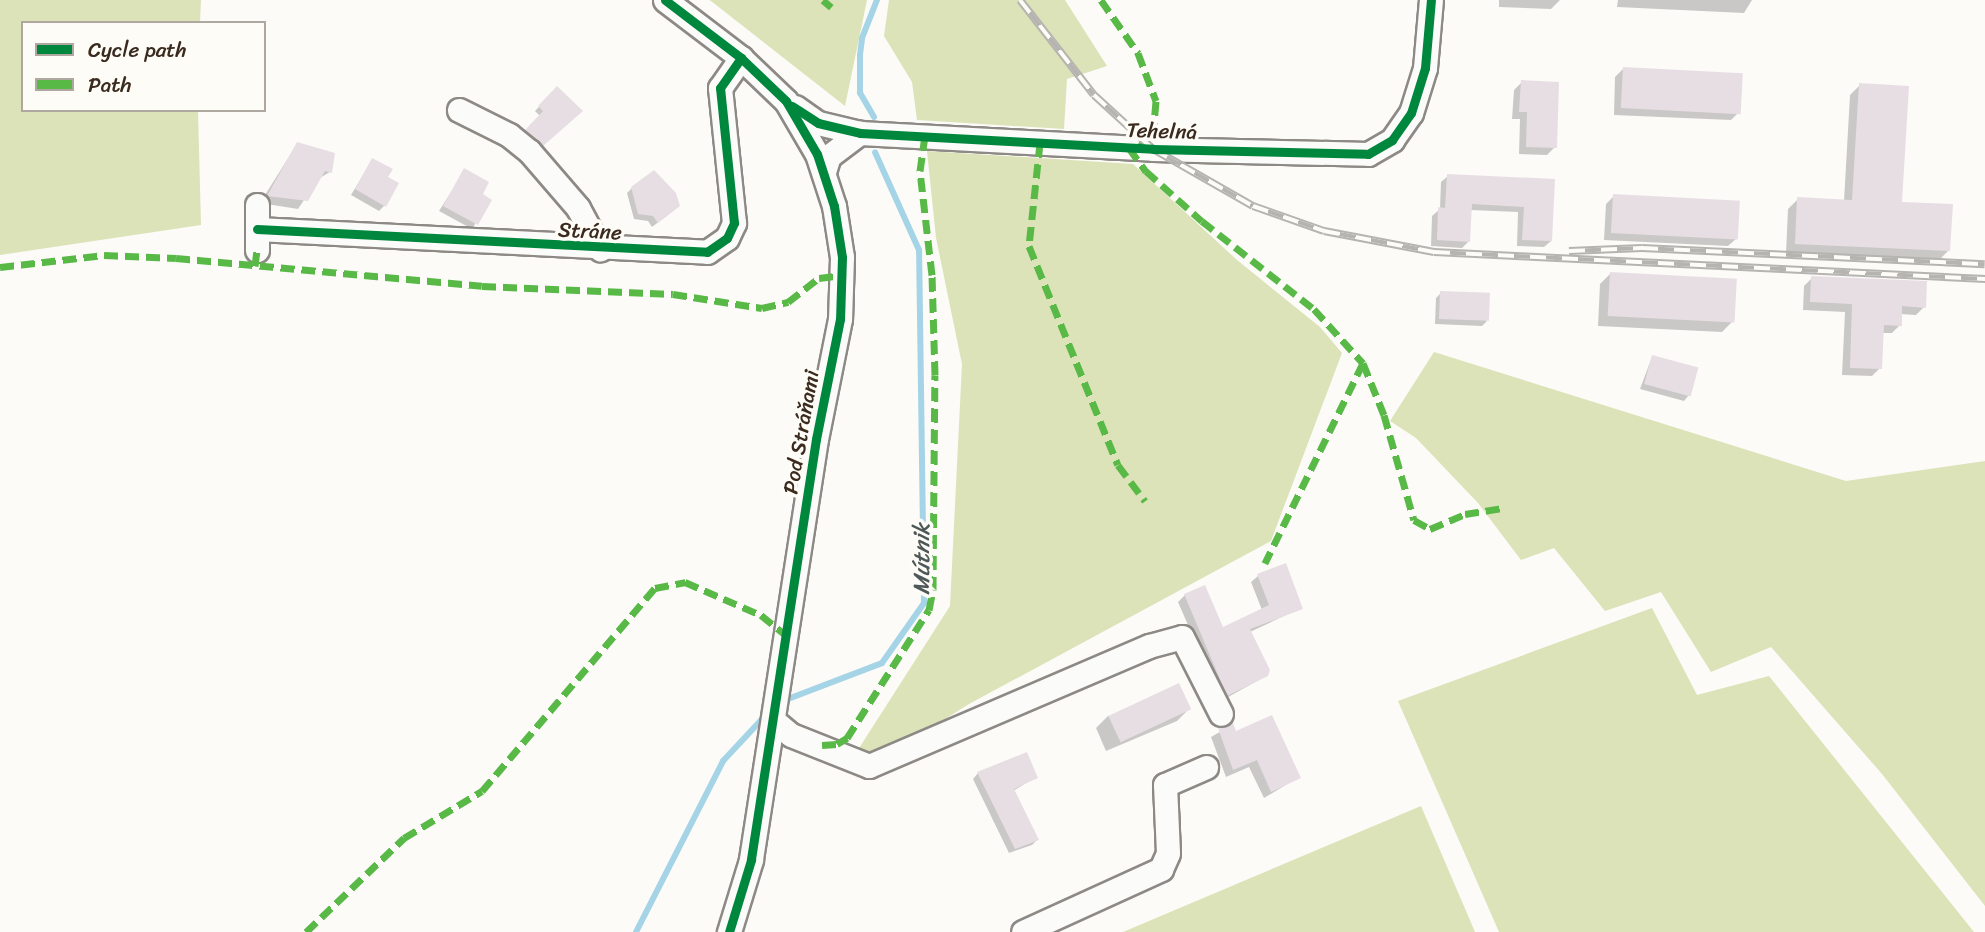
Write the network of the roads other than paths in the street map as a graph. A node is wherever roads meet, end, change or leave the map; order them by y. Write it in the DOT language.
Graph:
graph roads {
  1 [pos="665,0"];
  2 [pos="1431,0"];
  3 [pos="741,58"];
  4 [pos="786,101"];
  5 [pos="459,110"];
  6 [pos="860,133"];
  7 [pos="824,172"];
  8 [pos="257,205"];
  9 [pos="600,249"];
  10 [pos="774,714"];
  11 [pos="1221,714"];
  12 [pos="1206,767"];
  13 [pos="729,932"];
  14 [pos="1023,932"];
  1 -- 3 [label="street, Pod Stráňami"];
  2 -- 6 [label="street, Tehelná"];
  3 -- 4 [label="street, Pod Stráňami"];
  3 -- 9 [label="street, Stráne"];
  4 -- 6 [label="street, Tehelná"];
  4 -- 7 [label="street, Pod Stráňami"];
  5 -- 9 [label="street, Stráne"];
  6 -- 7 [label="street"];
  7 -- 10 [label="street, Pod Stráňami"];
  8 -- 9 [label="street, Stráne"];
  10 -- 11 [label="street"];
  10 -- 13 [label="street, Pod Stráňami"];
  12 -- 14 [label="street"];
}
